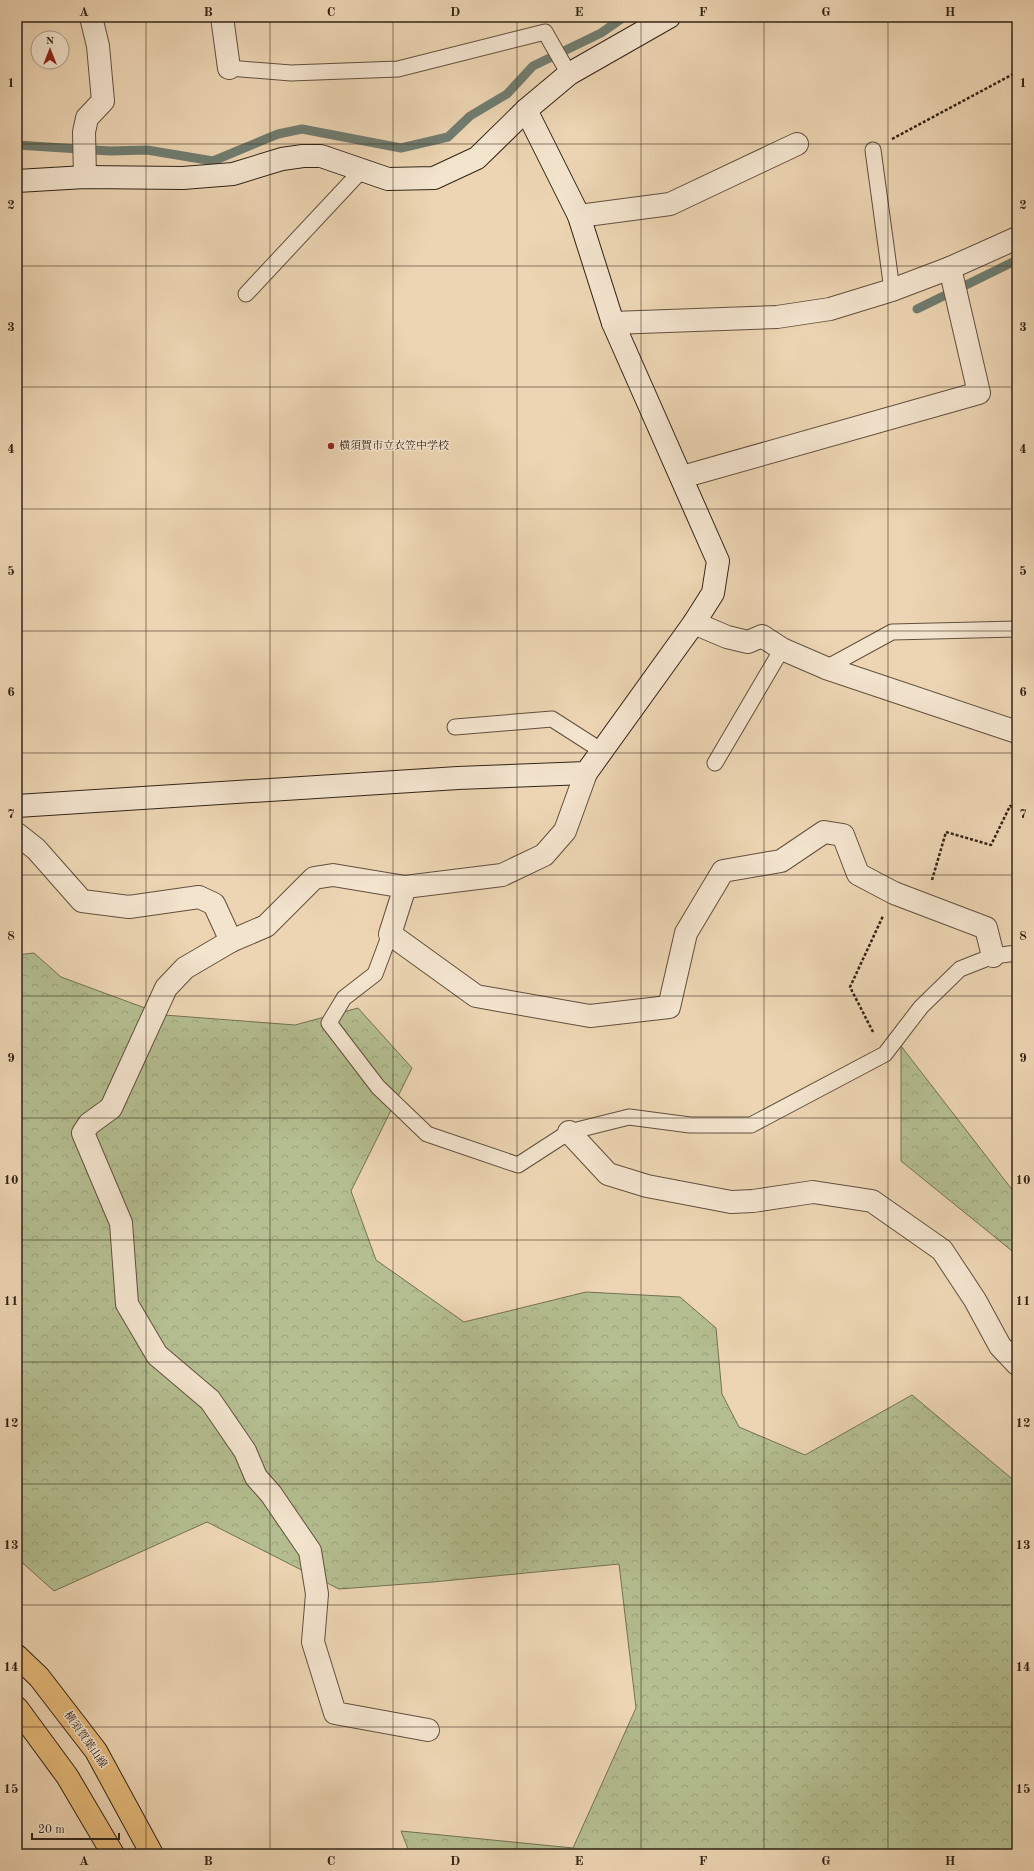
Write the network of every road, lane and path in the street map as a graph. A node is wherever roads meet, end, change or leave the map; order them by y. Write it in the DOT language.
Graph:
graph roads {
  1 [pos="92,17"];
  2 [pos="222,17"];
  3 [pos="669,17"];
  4 [pos="229,68"];
  5 [pos="1017,72"];
  6 [pos="569,74"];
  7 [pos="526,110"];
  8 [pos="797,144"];
  9 [pos="873,150"];
  10 [pos="84,158"];
  11 [pos="362,170"];
  12 [pos="17,181"];
  13 [pos="579,216"];
  14 [pos="1017,238"];
  15 [pos="950,268"];
  16 [pos="892,290"];
  17 [pos="246,294"];
  18 [pos="613,323"];
  19 [pos="682,477"];
  20 [pos="694,623"];
  21 [pos="1017,629"];
  22 [pos="782,649"];
  23 [pos="826,668"];
  24 [pos="455,726"];
  25 [pos="1017,732"];
  26 [pos="602,751"];
  27 [pos="715,763"];
  28 [pos="586,772"];
  29 [pos="17,806"];
  30 [pos="1017,808"];
  31 [pos="17,834"];
  32 [pos="404,887"];
  33 [pos="894,893"];
  34 [pos="925,903"];
  35 [pos="390,934"];
  36 [pos="231,941"];
  37 [pos="1017,953"];
  38 [pos="992,956"];
  39 [pos="884,1054"];
  40 [pos="569,1132"];
  41 [pos="1017,1364"];
  42 [pos="17,1656"];
  43 [pos="17,1708"];
  44 [pos="428,1730"];
  45 [pos="113,1854"];
  46 [pos="152,1854"];
  1 -- 10 [label="street"];
  2 -- 4 [label="street"];
  3 -- 6 [label="street"];
  4 -- 6 [label="lane"];
  5 -- 9 [label="path"];
  6 -- 7 [label="street"];
  7 -- 11 [label="street"];
  7 -- 13 [label="street"];
  8 -- 13 [label="street"];
  9 -- 16 [label="lane"];
  10 -- 11 [label="street"];
  10 -- 12 [label="street"];
  11 -- 17 [label="lane"];
  13 -- 18 [label="street"];
  14 -- 15 [label="street"];
  15 -- 16 [label="street"];
  15 -- 19 [label="street"];
  16 -- 18 [label="street"];
  18 -- 19 [label="street"];
  19 -- 20 [label="street"];
  20 -- 22 [label="street"];
  20 -- 26 [label="street"];
  21 -- 23 [label="lane"];
  22 -- 23 [label="street"];
  22 -- 27 [label="lane"];
  23 -- 25 [label="street"];
  24 -- 26 [label="lane"];
  26 -- 28 [label="street"];
  28 -- 29 [label="street"];
  28 -- 32 [label="street"];
  30 -- 34 [label="path"];
  31 -- 36 [label="street"];
  32 -- 35 [label="street"];
  32 -- 36 [label="street"];
  33 -- 34 [label="street"];
  33 -- 35 [label="street"];
  33 -- 39 [label="path"];
  34 -- 38 [label="street"];
  35 -- 40 [label="lane"];
  36 -- 44 [label="street"];
  37 -- 38 [label="lane"];
  38 -- 39 [label="lane"];
  39 -- 40 [label="lane"];
  40 -- 41 [label="street"];
  42 -- 46 [label="main road, 横須賀葉山線"];
  43 -- 45 [label="main road"];
}
